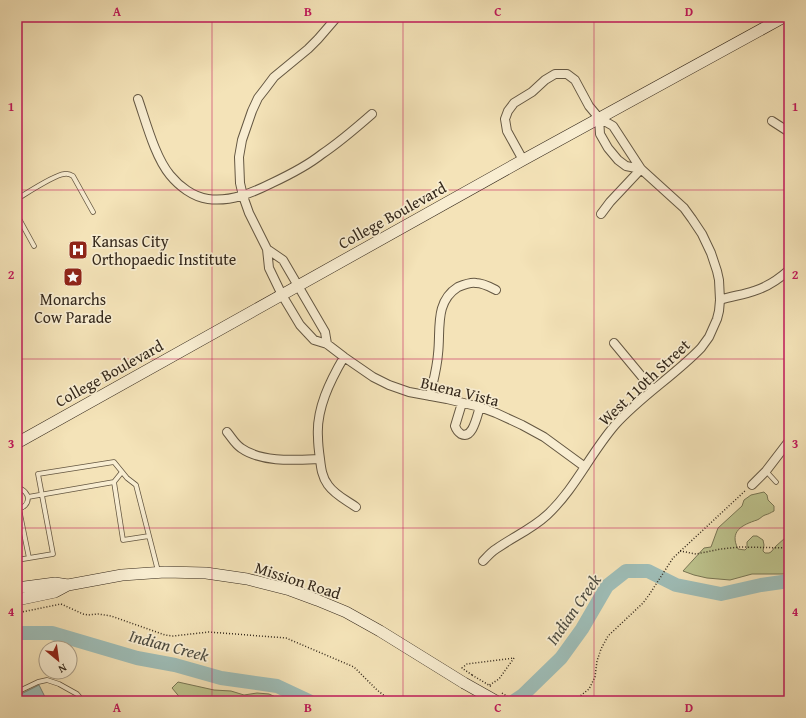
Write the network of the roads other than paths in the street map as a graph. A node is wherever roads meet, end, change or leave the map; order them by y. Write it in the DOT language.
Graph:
graph roads {
  1 [pos="337,17"];
  2 [pos="784,17"];
  3 [pos="138,99"];
  4 [pos="372,114"];
  5 [pos="599,118"];
  6 [pos="772,121"];
  7 [pos="789,132"];
  8 [pos="523,160"];
  9 [pos="640,169"];
  10 [pos="243,196"];
  11 [pos="17,199"];
  12 [pos="93,212"];
  13 [pos="601,214"];
  14 [pos="17,215"];
  15 [pos="34,246"];
  16 [pos="267,249"];
  17 [pos="789,270"];
  18 [pos="298,285"];
  19 [pos="496,290"];
  20 [pos="282,295"];
  21 [pos="720,300"];
  22 [pos="614,343"];
  23 [pos="327,344"];
  24 [pos="344,357"];
  25 [pos="653,390"];
  26 [pos="430,396"];
  27 [pos="462,403"];
  28 [pos="480,408"];
  29 [pos="227,432"];
  30 [pos="789,441"];
  31 [pos="17,443"];
  32 [pos="320,459"];
  33 [pos="585,467"];
  34 [pos="766,471"];
  35 [pos="122,472"];
  36 [pos="114,482"];
  37 [pos="776,482"];
  38 [pos="752,485"];
  39 [pos="17,488"];
  40 [pos="42,494"];
  41 [pos="28,497"];
  42 [pos="356,506"];
  43 [pos="18,509"];
  44 [pos="149,536"];
  45 [pos="29,558"];
  46 [pos="17,560"];
  47 [pos="483,561"];
  48 [pos="158,572"];
  49 [pos="68,585"];
  50 [pos="17,588"];
  51 [pos="17,600"];
  52 [pos="17,692"];
  53 [pos="83,701"];
  54 [pos="496,701"];
  1 -- 10 [label="street"];
  2 -- 5 [label="main road, College Boulevard"];
  3 -- 10 [label="street"];
  4 -- 10 [label="street"];
  5 -- 8 [label="main road, College Boulevard"];
  5 -- 8 [label="street"];
  5 -- 9 [label="street"];
  5 -- 9 [label="street"];
  6 -- 7 [label="street"];
  8 -- 18 [label="main road, College Boulevard"];
  9 -- 13 [label="street"];
  9 -- 21 [label="street, West 110th Street"];
  10 -- 16 [label="street"];
  11 -- 12 [label="lane"];
  14 -- 15 [label="lane"];
  16 -- 18 [label="street"];
  16 -- 20 [label="street, Buena Vista"];
  17 -- 21 [label="street"];
  18 -- 20 [label="main road, College Boulevard"];
  18 -- 23 [label="street"];
  19 -- 26 [label="street"];
  20 -- 23 [label="street, Buena Vista"];
  20 -- 31 [label="main road, College Boulevard"];
  21 -- 25 [label="street, West 110th Street"];
  22 -- 25 [label="street"];
  23 -- 24 [label="street, Buena Vista"];
  24 -- 26 [label="street, Buena Vista"];
  24 -- 32 [label="street"];
  25 -- 33 [label="street, West 110th Street"];
  26 -- 27 [label="street, Buena Vista"];
  27 -- 28 [label="street, Buena Vista"];
  27 -- 28 [label="street"];
  28 -- 33 [label="street, Buena Vista"];
  29 -- 32 [label="street"];
  30 -- 34 [label="street"];
  32 -- 42 [label="street"];
  33 -- 47 [label="street, West 110th Street"];
  34 -- 37 [label="lane"];
  34 -- 38 [label="street"];
  35 -- 36 [label="lane"];
  35 -- 40 [label="lane"];
  35 -- 44 [label="lane"];
  36 -- 40 [label="lane"];
  36 -- 44 [label="lane"];
  39 -- 41 [label="lane"];
  40 -- 41 [label="lane"];
  40 -- 45 [label="lane"];
  41 -- 43 [label="lane"];
  43 -- 45 [label="lane"];
  44 -- 48 [label="lane"];
  45 -- 46 [label="lane"];
  48 -- 49 [label="main road, Mission Road"];
  48 -- 54 [label="main road, Mission Road, bridge"];
  49 -- 50 [label="main road, Mission Road"];
  49 -- 51 [label="main road, Mission Road"];
  52 -- 53 [label="lane"];
}
